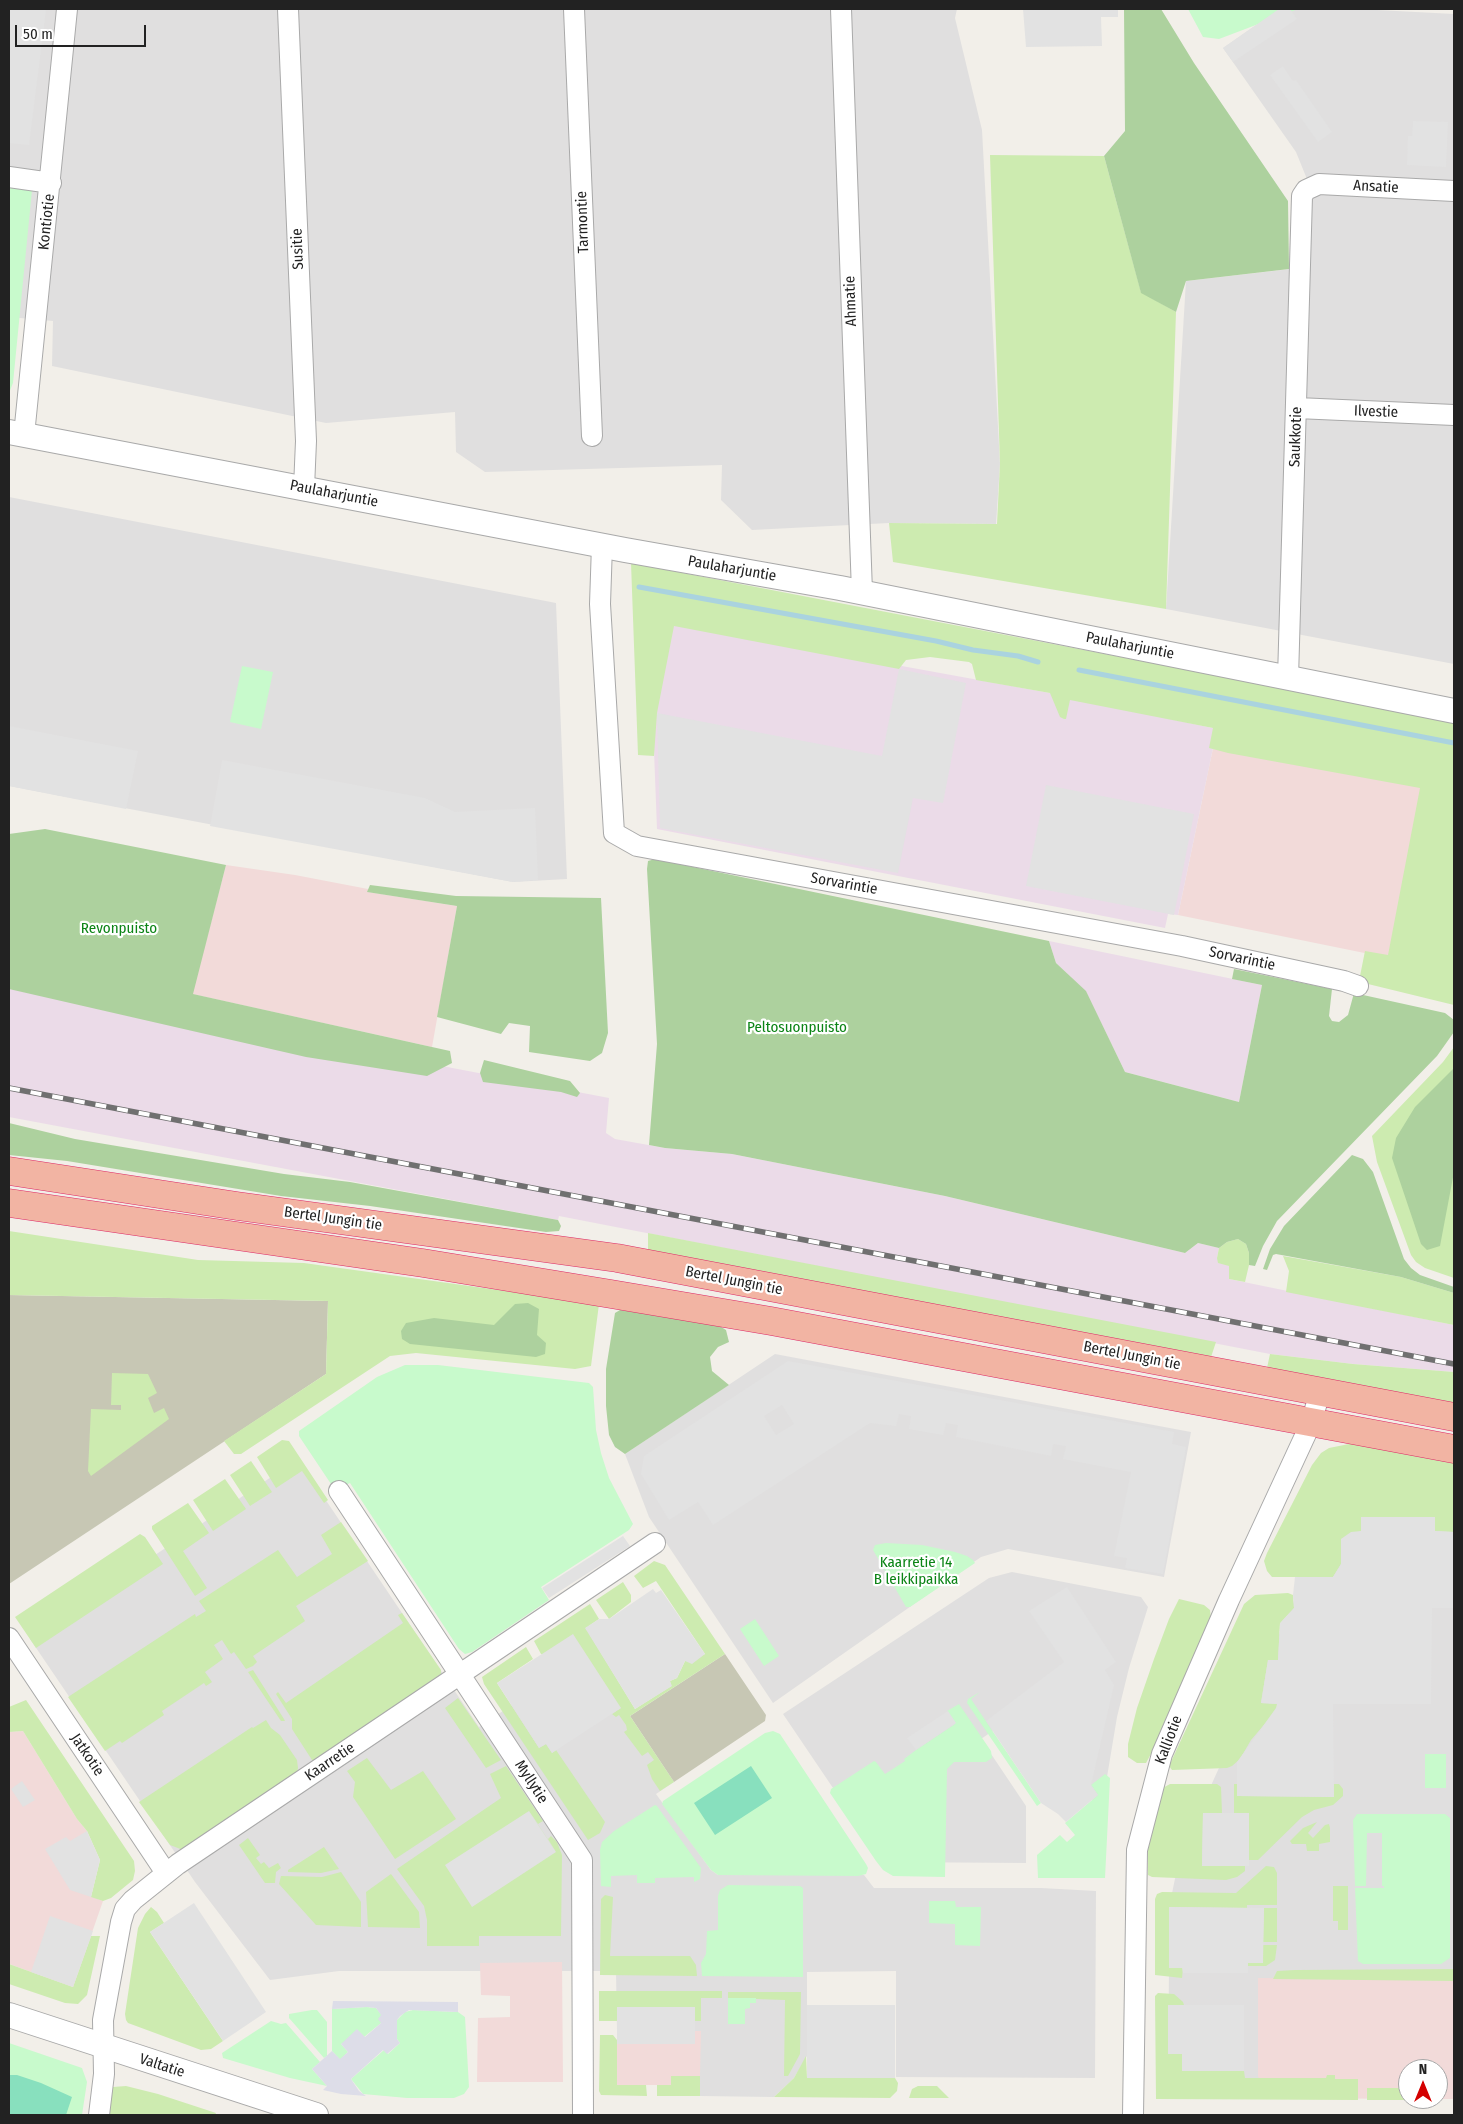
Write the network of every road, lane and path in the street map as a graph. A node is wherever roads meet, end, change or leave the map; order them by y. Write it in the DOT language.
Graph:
graph roads {
  1 [pos="67,9"];
  2 [pos="288,9"];
  3 [pos="574,9"];
  4 [pos="841,9"];
  5 [pos="9,177"];
  6 [pos="51,182"];
  7 [pos="1454,191"];
  8 [pos="1302,196"];
  9 [pos="1297,408"];
  10 [pos="1454,415"];
  11 [pos="16,433"];
  12 [pos="592,436"];
  13 [pos="304,488"];
  14 [pos="602,546"];
  15 [pos="862,592"];
  16 [pos="1288,678"];
  17 [pos="1454,711"];
  18 [pos="1358,986"];
  19 [pos="9,1170"];
  20 [pos="9,1203"];
  21 [pos="1320,1392"];
  22 [pos="1454,1417"];
  23 [pos="1311,1422"];
  24 [pos="1454,1449"];
  25 [pos="339,1491"];
  26 [pos="655,1543"];
  27 [pos="9,1638"];
  28 [pos="460,1675"];
  29 [pos="166,1873"];
  30 [pos="9,2015"];
  31 [pos="104,2047"];
  32 [pos="99,2115"];
  33 [pos="316,2115"];
  34 [pos="582,2115"];
  35 [pos="1133,2115"];
  1 -- 6 [label="street, Kontiotie"];
  2 -- 13 [label="street, Susitie"];
  3 -- 12 [label="street, Tarmontie"];
  4 -- 15 [label="street, Ahmatie"];
  5 -- 6 [label="street"];
  6 -- 11 [label="street, Kontiotie"];
  7 -- 8 [label="street, Ansatie"];
  8 -- 9 [label="street, Saukkotie"];
  9 -- 10 [label="street, Ilvestie"];
  9 -- 16 [label="street, Saukkotie"];
  11 -- 13 [label="street, Paulaharjuntie"];
  13 -- 14 [label="street, Paulaharjuntie"];
  14 -- 15 [label="street, Paulaharjuntie"];
  14 -- 18 [label="street, Sorvarintie"];
  15 -- 16 [label="street, Paulaharjuntie"];
  16 -- 17 [label="street, Paulaharjuntie"];
  19 -- 21 [label="highway, Bertel Jungin tie"];
  20 -- 23 [label="highway, Bertel Jungin tie"];
  21 -- 22 [label="highway, Bertel Jungin tie"];
  21 -- 23 [label="street, Kalliotie"];
  23 -- 24 [label="highway, Bertel Jungin tie"];
  23 -- 35 [label="street, Kalliotie"];
  25 -- 28 [label="street, Myllytie"];
  26 -- 28 [label="street, Kaarretie"];
  27 -- 29 [label="street, Jatkotie"];
  28 -- 29 [label="street, Kaarretie"];
  28 -- 34 [label="street, Myllytie"];
  29 -- 31 [label="street, Kaarretie"];
  30 -- 31 [label="street, Valtatie"];
  31 -- 32 [label="street, Kaarretie"];
  31 -- 33 [label="street, Valtatie"];
}
